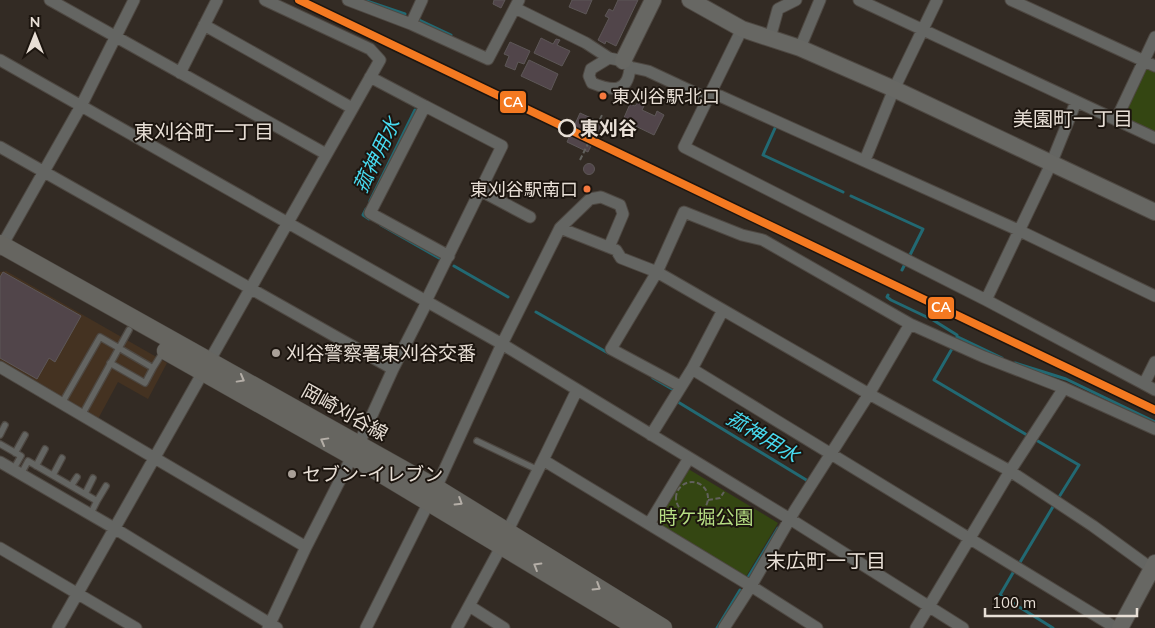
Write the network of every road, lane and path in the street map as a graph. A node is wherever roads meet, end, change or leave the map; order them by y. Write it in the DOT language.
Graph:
graph roads {
  1 [pos="50,0"];
  2 [pos="134,0"];
  3 [pos="217,0"];
  4 [pos="265,0"];
  5 [pos="348,0"];
  6 [pos="422,0"];
  7 [pos="653,0"];
  8 [pos="690,0"];
  9 [pos="796,0"];
  10 [pos="820,0"];
  11 [pos="858,0"];
  12 [pos="937,0"];
  13 [pos="1011,0"];
  14 [pos="517,4"];
  15 [pos="411,24"];
  16 [pos="204,25"];
  17 [pos="742,29"];
  18 [pos="924,29"];
  19 [pos="115,37"];
  20 [pos="1155,37"];
  21 [pos="770,38"];
  22 [pos="800,48"];
  23 [pos="0,60"];
  24 [pos="1144,61"];
  25 [pos="621,62"];
  26 [pos="1155,66"];
  27 [pos="180,73"];
  28 [pos="370,77"];
  29 [pos="894,89"];
  30 [pos="708,99"];
  31 [pos="1076,102"];
  32 [pos="81,106"];
  33 [pos="425,106"];
  34 [pos="352,108"];
  35 [pos="603,113"];
  36 [pos="1116,120"];
  37 [pos="1155,138"];
  38 [pos="0,147"];
  39 [pos="326,154"];
  40 [pos="580,160"];
  41 [pos="865,160"];
  42 [pos="1051,164"];
  43 [pos="43,171"];
  44 [pos="480,191"];
  45 [pos="1155,212"];
  46 [pos="530,217"];
  47 [pos="288,222"];
  48 [pos="560,228"];
  49 [pos="1018,230"];
  50 [pos="609,247"];
  51 [pos="1,249"];
  52 [pos="449,256"];
  53 [pos="657,272"];
  54 [pos="250,287"];
  55 [pos="1155,296"];
  56 [pos="986,300"];
  57 [pos="426,302"];
  58 [pos="723,310"];
  59 [pos="910,324"];
  60 [pos="129,330"];
  61 [pos="502,344"];
  62 [pos="119,348"];
  63 [pos="164,350"];
  64 [pos="1155,362"];
  65 [pos="110,363"];
  66 [pos="205,366"];
  67 [pos="0,367"];
  68 [pos="153,368"];
  69 [pos="393,369"];
  70 [pos="692,369"];
  71 [pos="1144,384"];
  72 [pos="680,386"];
  73 [pos="1064,388"];
  74 [pos="577,390"];
  75 [pos="1155,390"];
  76 [pos="870,394"];
  77 [pos="62,403"];
  78 [pos="82,415"];
  79 [pos="5,425"];
  80 [pos="1155,429"];
  81 [pos="0,434"];
  82 [pos="25,435"];
  83 [pos="651,435"];
  84 [pos="477,441"];
  85 [pos="0,444"];
  86 [pos="45,449"];
  87 [pos="355,450"];
  88 [pos="15,453"];
  89 [pos="831,455"];
  90 [pos="62,458"];
  91 [pos="688,458"];
  92 [pos="154,459"];
  93 [pos="0,462"];
  94 [pos="540,465"];
  95 [pos="36,466"];
  96 [pos="1010,470"];
  97 [pos="17,472"];
  98 [pos="53,475"];
  99 [pos="77,477"];
  100 [pos="93,478"];
  101 [pos="71,486"];
  102 [pos="106,486"];
  103 [pos="725,489"];
  104 [pos="85,494"];
  105 [pos="433,495"];
  106 [pos="708,500"];
  107 [pos="97,501"];
  108 [pos="90,514"];
  109 [pos="790,519"];
  110 [pos="649,524"];
  111 [pos="114,528"];
  112 [pos="505,538"];
  113 [pos="969,540"];
  114 [pos="306,547"];
  115 [pos="0,548"];
  116 [pos="1154,568"];
  117 [pos="752,586"];
  118 [pos="78,594"];
  119 [pos="470,607"];
  120 [pos="929,607"];
  121 [pos="272,627"];
  122 [pos="58,628"];
  123 [pos="136,628"];
  124 [pos="366,628"];
  125 [pos="457,628"];
  126 [pos="504,628"];
  127 [pos="638,628"];
  128 [pos="663,628"];
  129 [pos="724,628"];
  130 [pos="817,628"];
  131 [pos="916,628"];
  132 [pos="963,628"];
  133 [pos="1118,628"];
  1 -- 19 [label="street"];
  2 -- 19 [label="street"];
  3 -- 16 [label="street"];
  4 -- 28 [label="street"];
  5 -- 15 [label="street"];
  6 -- 15 [label="street"];
  7 -- 25 [label="street"];
  8 -- 17 [label="street"];
  9 -- 21 [label="street"];
  10 -- 22 [label="street"];
  11 -- 18 [label="street"];
  12 -- 18 [label="street"];
  13 -- 24 [label="street"];
  14 -- 15 [label="street"];
  14 -- 25 [label="street"];
  16 -- 27 [label="street"];
  16 -- 34 [label="street"];
  17 -- 21 [label="street"];
  17 -- 30 [label="street"];
  18 -- 29 [label="street"];
  18 -- 31 [label="street"];
  19 -- 27 [label="street"];
  19 -- 32 [label="street"];
  20 -- 24 [label="street"];
  21 -- 22 [label="street"];
  22 -- 29 [label="street"];
  23 -- 32 [label="street"];
  24 -- 26 [label="street"];
  24 -- 36 [label="street"];
  25 -- 30 [label="street"];
  27 -- 39 [label="street"];
  28 -- 33 [label="street"];
  28 -- 34 [label="street"];
  29 -- 41 [label="street"];
  29 -- 42 [label="street"];
  30 -- 41 [label="street"];
  30 -- 56 [label="street"];
  31 -- 36 [label="street"];
  31 -- 42 [label="street"];
  32 -- 43 [label="street"];
  32 -- 47 [label="street"];
  33 -- 44 [label="street"];
  33 -- 52 [label="street"];
  34 -- 39 [label="street"];
  35 -- 40 [label="path"];
  36 -- 37 [label="street"];
  38 -- 43 [label="street"];
  39 -- 47 [label="street"];
  41 -- 49 [label="street"];
  42 -- 45 [label="street"];
  42 -- 49 [label="street"];
  43 -- 51 [label="street"];
  43 -- 54 [label="street"];
  44 -- 46 [label="street"];
  44 -- 52 [label="street"];
  47 -- 54 [label="street"];
  47 -- 57 [label="street"];
  48 -- 50 [label="street"];
  48 -- 50 [label="street"];
  48 -- 61 [label="street"];
  49 -- 55 [label="street"];
  49 -- 56 [label="street"];
  50 -- 53 [label="street"];
  51 -- 60 [label="main road, 岡崎刈谷線"];
  51 -- 66 [label="main road, 岡崎刈谷線"];
  52 -- 57 [label="street"];
  53 -- 58 [label="street"];
  53 -- 59 [label="street"];
  53 -- 72 [label="street"];
  54 -- 66 [label="street"];
  54 -- 69 [label="street"];
  56 -- 71 [label="street"];
  57 -- 61 [label="street"];
  57 -- 69 [label="street"];
  58 -- 70 [label="street"];
  58 -- 76 [label="street"];
  59 -- 73 [label="street"];
  59 -- 76 [label="street"];
  60 -- 62 [label="lane"];
  60 -- 63 [label="main road, 岡崎刈谷線"];
  61 -- 74 [label="street"];
  61 -- 105 [label="street"];
  62 -- 65 [label="lane"];
  62 -- 68 [label="lane"];
  62 -- 77 [label="lane"];
  63 -- 66 [label="main road, 岡崎刈谷線"];
  63 -- 68 [label="lane"];
  64 -- 71 [label="street"];
  65 -- 68 [label="lane"];
  65 -- 78 [label="lane"];
  66 -- 87 [label="main road, 岡崎刈谷線"];
  66 -- 92 [label="street"];
  67 -- 77 [label="street"];
  69 -- 87 [label="street"];
  70 -- 72 [label="street"];
  70 -- 89 [label="street"];
  71 -- 75 [label="street"];
  72 -- 83 [label="street"];
  73 -- 80 [label="street"];
  73 -- 96 [label="street"];
  74 -- 83 [label="street"];
  74 -- 94 [label="street"];
  76 -- 89 [label="street"];
  76 -- 96 [label="street"];
  77 -- 78 [label="street"];
  78 -- 92 [label="street"];
  79 -- 81 [label="lane"];
  82 -- 88 [label="lane"];
  83 -- 91 [label="street"];
  84 -- 94 [label="lane"];
  85 -- 88 [label="lane"];
  86 -- 95 [label="lane"];
  87 -- 105 [label="main road, 岡崎刈谷線"];
  87 -- 114 [label="street"];
  88 -- 97 [label="lane"];
  89 -- 109 [label="street"];
  89 -- 113 [label="street"];
  90 -- 98 [label="lane"];
  91 -- 109 [label="street"];
  91 -- 110 [label="street"];
  92 -- 111 [label="street"];
  92 -- 114 [label="street"];
  93 -- 97 [label="street"];
  94 -- 110 [label="street"];
  94 -- 112 [label="street"];
  95 -- 97 [label="lane"];
  95 -- 98 [label="lane"];
  96 -- 113 [label="street"];
  96 -- 116 [label="street"];
  97 -- 108 [label="street"];
  98 -- 101 [label="lane"];
  99 -- 101 [label="lane"];
  100 -- 104 [label="lane"];
  101 -- 104 [label="lane"];
  102 -- 107 [label="lane"];
  103 -- 106 [label="path"];
  104 -- 107 [label="lane"];
  105 -- 112 [label="main road, 岡崎刈谷線"];
  105 -- 124 [label="street"];
  106 -- 106 [label="path"];
  107 -- 108 [label="lane"];
  108 -- 111 [label="street"];
  109 -- 117 [label="street"];
  109 -- 120 [label="street"];
  110 -- 117 [label="street"];
  111 -- 118 [label="street"];
  111 -- 121 [label="street"];
  112 -- 119 [label="street"];
  127 -- 112 [label="main road, 岡崎刈谷線, one-way"];
  112 -- 128 [label="main road, 岡崎刈谷線, one-way"];
  113 -- 120 [label="street"];
  113 -- 133 [label="street"];
  114 -- 121 [label="street"];
  115 -- 118 [label="street"];
  116 -- 133 [label="street"];
  117 -- 129 [label="street"];
  117 -- 130 [label="street"];
  118 -- 122 [label="street"];
  118 -- 123 [label="street"];
  119 -- 125 [label="street"];
  119 -- 126 [label="street"];
  120 -- 131 [label="street"];
  120 -- 132 [label="street"];
}
